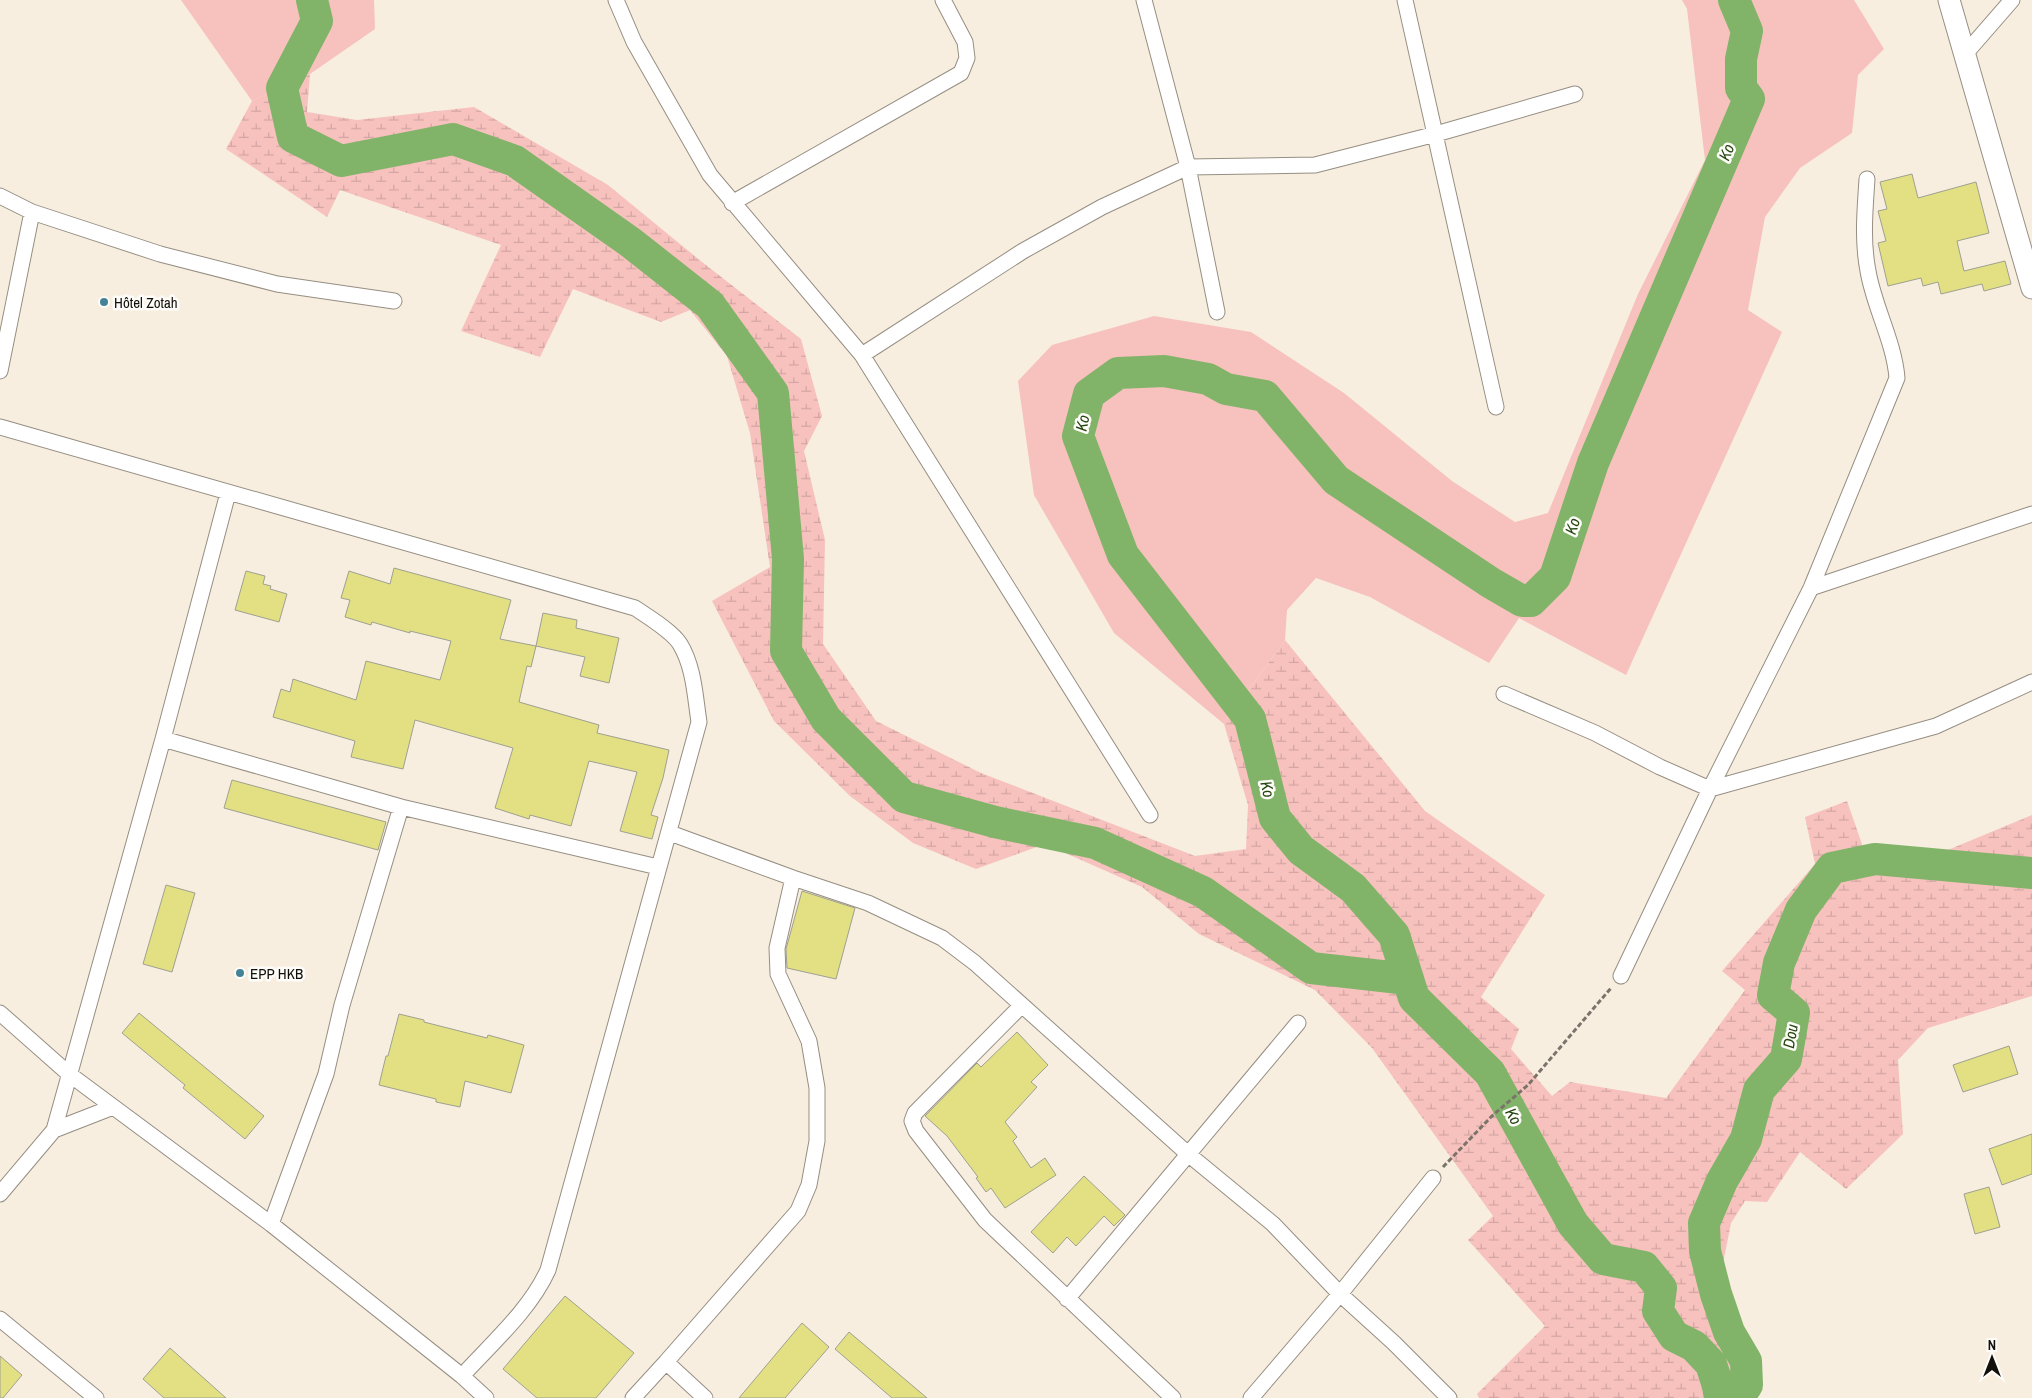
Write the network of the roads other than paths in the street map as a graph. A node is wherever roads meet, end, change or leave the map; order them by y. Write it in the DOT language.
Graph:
graph roads {
  1 [pos="616,0"];
  2 [pos="943,0"];
  3 [pos="1144,0"];
  4 [pos="1405,0"];
  5 [pos="1949,0"];
  6 [pos="2012,0"];
  7 [pos="1965,54"];
  8 [pos="1576,94"];
  9 [pos="1436,134"];
  10 [pos="1188,167"];
  11 [pos="1867,180"];
  12 [pos="0,196"];
  13 [pos="732,203"];
  14 [pos="32,212"];
  15 [pos="2032,288"];
  16 [pos="394,301"];
  17 [pos="1217,312"];
  18 [pos="862,355"];
  19 [pos="0,371"];
  20 [pos="1496,407"];
  21 [pos="0,427"];
  22 [pos="228,493"];
  23 [pos="2032,514"];
  24 [pos="1810,588"];
  25 [pos="2032,682"];
  26 [pos="1504,694"];
  27 [pos="163,739"];
  28 [pos="1710,789"];
  29 [pos="402,807"];
  30 [pos="1150,815"];
  31 [pos="670,833"];
  32 [pos="658,867"];
  33 [pos="793,878"];
  34 [pos="1621,976"];
  35 [pos="1022,1005"];
  36 [pos="0,1013"];
  37 [pos="1298,1022"];
  38 [pos="69,1074"];
  39 [pos="113,1107"];
  40 [pos="54,1130"];
  41 [pos="1188,1154"];
  42 [pos="1433,1178"];
  43 [pos="0,1194"];
  44 [pos="272,1224"];
  45 [pos="1340,1294"];
  46 [pos="1068,1300"];
  47 [pos="0,1318"];
  48 [pos="666,1362"];
  49 [pos="462,1376"];
  50 [pos="96,1398"];
  51 [pos="486,1398"];
  52 [pos="633,1398"];
  53 [pos="705,1398"];
  54 [pos="1173,1398"];
  55 [pos="1251,1398"];
  56 [pos="1449,1398"];
  1 -- 13 [label="street"];
  2 -- 13 [label="street"];
  3 -- 10 [label="street"];
  4 -- 9 [label="street"];
  5 -- 7 [label="main road"];
  6 -- 7 [label="street"];
  7 -- 15 [label="main road"];
  8 -- 9 [label="street"];
  9 -- 10 [label="street"];
  9 -- 20 [label="street"];
  10 -- 17 [label="street"];
  10 -- 18 [label="street"];
  11 -- 24 [label="street"];
  12 -- 14 [label="street"];
  13 -- 18 [label="street"];
  14 -- 16 [label="street"];
  14 -- 19 [label="street"];
  18 -- 30 [label="street"];
  21 -- 22 [label="street"];
  22 -- 27 [label="street"];
  22 -- 31 [label="street"];
  23 -- 24 [label="street"];
  24 -- 28 [label="street"];
  25 -- 28 [label="street"];
  26 -- 28 [label="street"];
  27 -- 29 [label="street"];
  27 -- 38 [label="street"];
  28 -- 34 [label="street"];
  29 -- 32 [label="street"];
  29 -- 44 [label="street"];
  31 -- 32 [label="street"];
  31 -- 33 [label="street"];
  32 -- 49 [label="street"];
  33 -- 35 [label="street"];
  33 -- 48 [label="street"];
  35 -- 41 [label="street"];
  35 -- 46 [label="street"];
  36 -- 38 [label="street"];
  37 -- 41 [label="street"];
  38 -- 39 [label="street"];
  38 -- 40 [label="street"];
  39 -- 40 [label="street"];
  39 -- 44 [label="street"];
  40 -- 43 [label="street"];
  41 -- 45 [label="street"];
  41 -- 46 [label="street"];
  42 -- 45 [label="street"];
  44 -- 49 [label="street"];
  45 -- 55 [label="street"];
  45 -- 56 [label="street"];
  46 -- 54 [label="street"];
  47 -- 50 [label="street"];
  48 -- 52 [label="street"];
  48 -- 53 [label="street"];
  49 -- 51 [label="street"];
}
